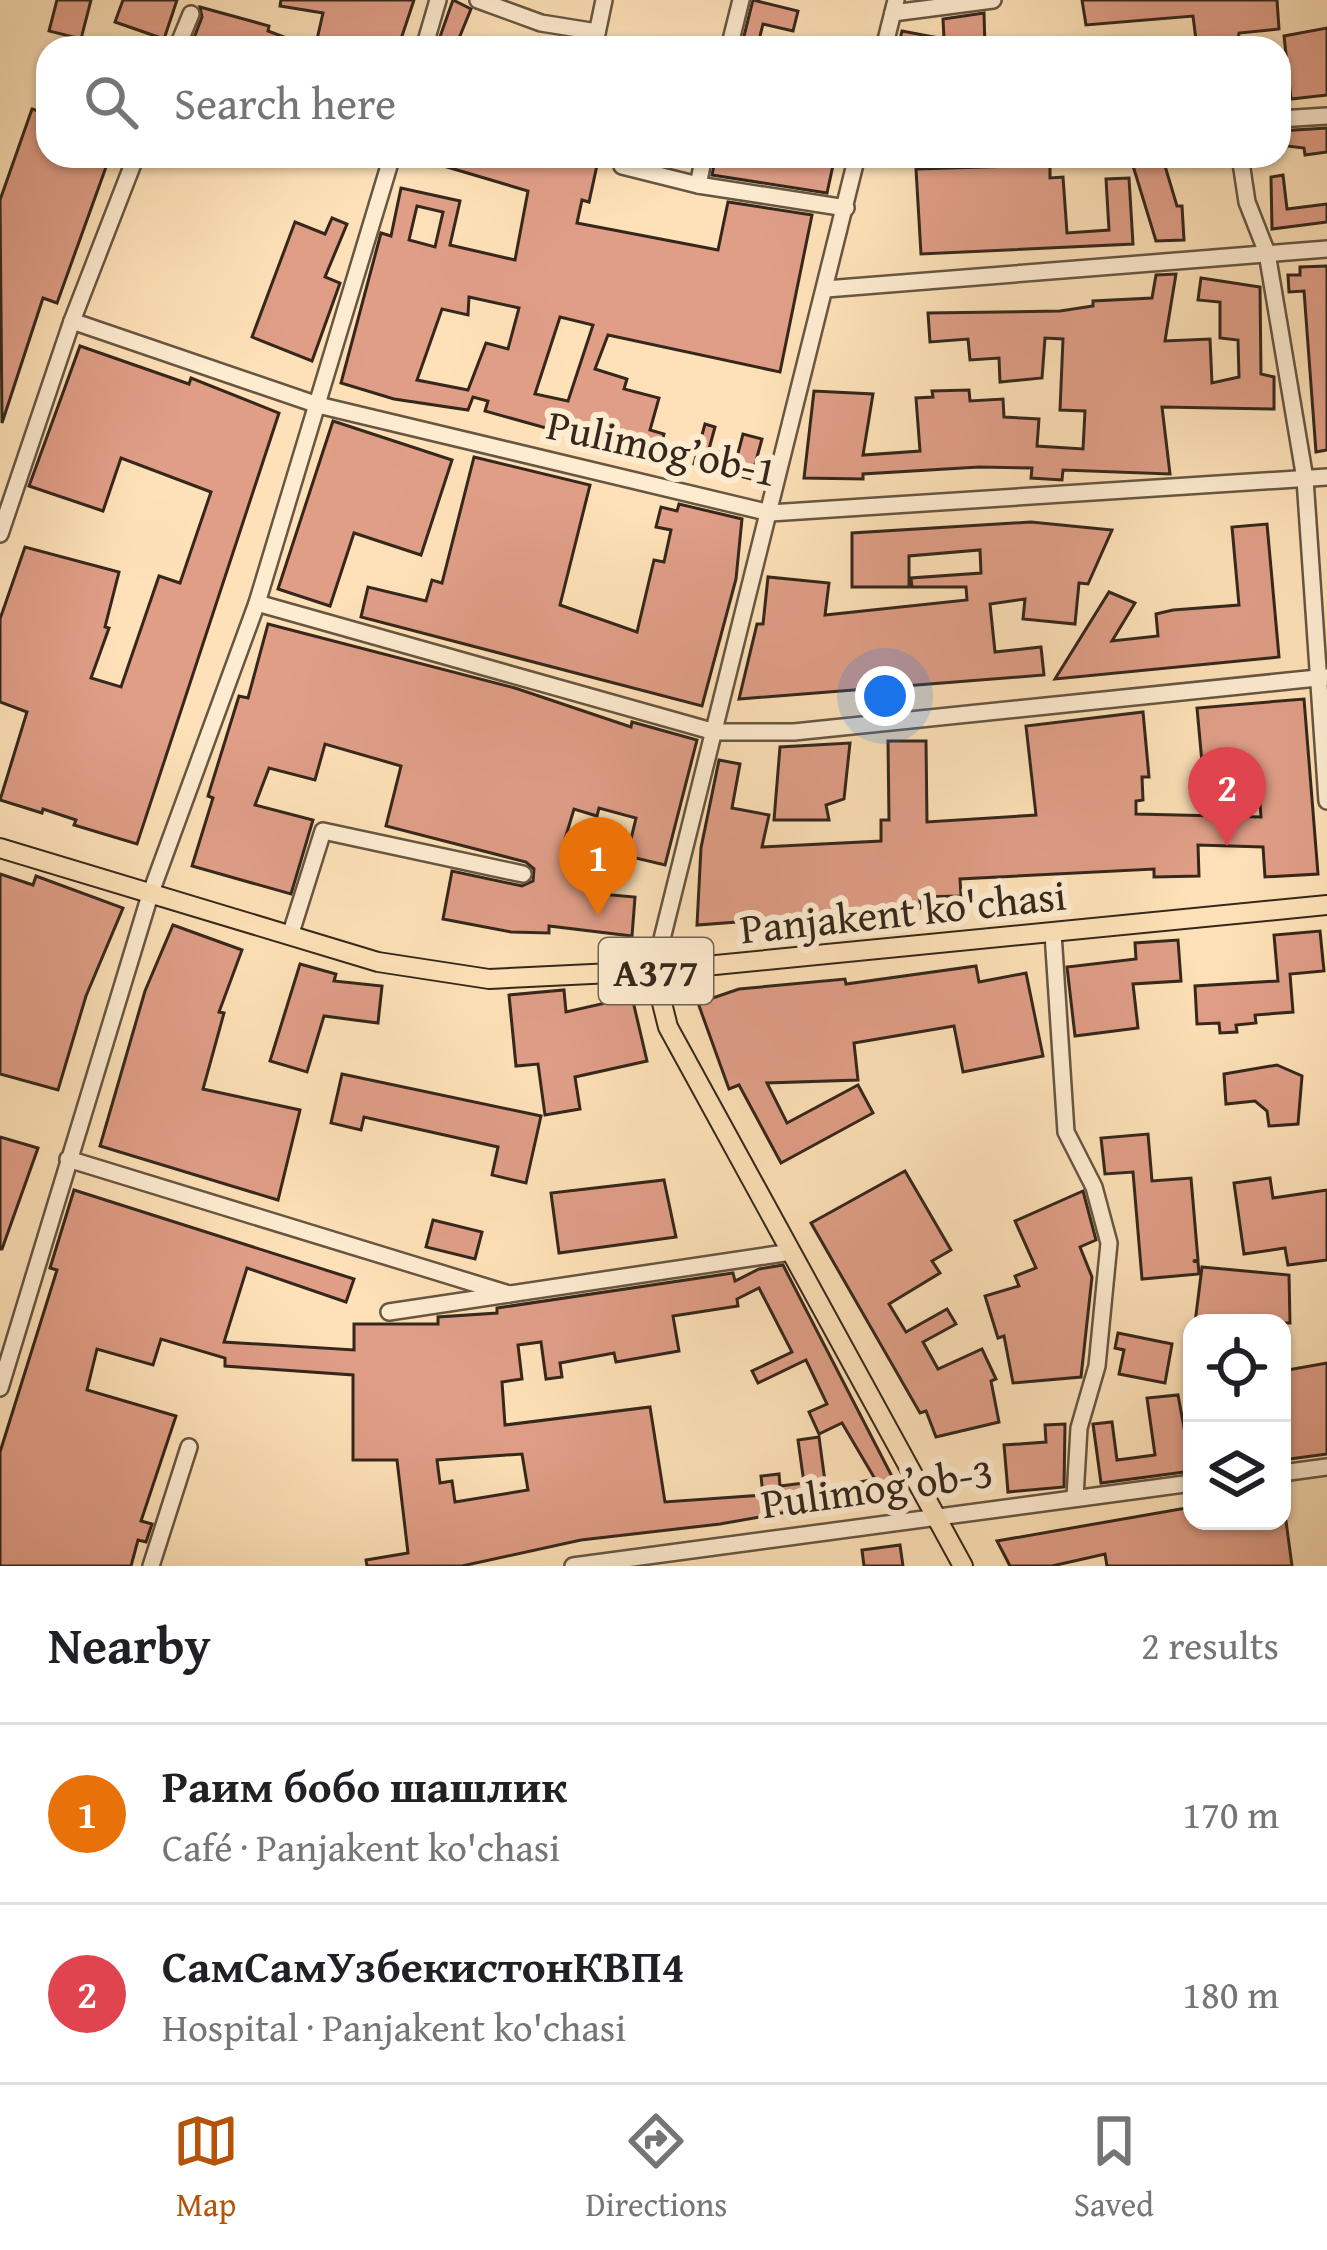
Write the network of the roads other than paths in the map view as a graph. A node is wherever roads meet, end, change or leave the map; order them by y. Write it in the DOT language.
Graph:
graph roads {
  1 [pos="438,0"];
  2 [pos="478,0"];
  3 [pos="604,0"];
  4 [pos="740,0"];
  5 [pos="993,0"];
  6 [pos="895,6"];
  7 [pos="190,14"];
  8 [pos="182,36"];
  9 [pos="428,36"];
  10 [pos="583,36"];
  11 [pos="597,36"];
  12 [pos="732,36"];
  13 [pos="887,36"];
  14 [pos="1327,116"];
  15 [pos="1291,118"];
  16 [pos="131,168"];
  17 [pos="388,168"];
  18 [pos="630,168"];
  19 [pos="702,168"];
  20 [pos="854,168"];
  21 [pos="1242,168"];
  22 [pos="698,185"];
  23 [pos="846,208"];
  24 [pos="1327,249"];
  25 [pos="1267,253"];
  26 [pos="826,289"];
  27 [pos="72,321"];
  28 [pos="318,404"];
  29 [pos="1327,476"];
  30 [pos="1305,479"];
  31 [pos="770,513"];
  32 [pos="0,534"];
  33 [pos="257,603"];
  34 [pos="1323,677"];
  35 [pos="715,732"];
  36 [pos="1327,801"];
  37 [pos="0,848"];
  38 [pos="523,874"];
  39 [pos="150,896"];
  40 [pos="1327,905"];
  41 [pos="1053,933"];
  42 [pos="290,936"];
  43 [pos="654,971"];
  44 [pos="68,1159"];
  45 [pos="791,1252"];
  46 [pos="508,1294"];
  47 [pos="389,1312"];
  48 [pos="0,1388"];
  49 [pos="189,1448"];
  50 [pos="1327,1467"];
  51 [pos="1291,1472"];
  52 [pos="1183,1485"];
  53 [pos="1076,1497"];
  54 [pos="935,1514"];
  55 [pos="151,1566"];
  56 [pos="573,1566"];
  57 [pos="963,1566"];
  1 -- 9 [label="street"];
  2 -- 10 [label="street"];
  3 -- 11 [label="street"];
  4 -- 12 [label="street"];
  5 -- 6 [label="street"];
  6 -- 13 [label="street"];
  7 -- 8 [label="street"];
  14 -- 15 [label="street"];
  16 -- 27 [label="street"];
  17 -- 28 [label="street"];
  18 -- 22 [label="street"];
  19 -- 22 [label="street"];
  20 -- 23 [label="street"];
  21 -- 25 [label="street"];
  22 -- 23 [label="street"];
  23 -- 26 [label="street"];
  24 -- 25 [label="street"];
  25 -- 26 [label="street"];
  25 -- 30 [label="street"];
  26 -- 31 [label="street"];
  27 -- 28 [label="street, Pulimog’ob-1"];
  27 -- 32 [label="street"];
  28 -- 31 [label="street, Pulimog’ob-1"];
  28 -- 33 [label="street"];
  29 -- 30 [label="street, Pulimog’ob-1"];
  30 -- 31 [label="street, Pulimog’ob-1"];
  30 -- 34 [label="street"];
  31 -- 35 [label="street"];
  33 -- 35 [label="street"];
  33 -- 39 [label="street"];
  34 -- 35 [label="street"];
  34 -- 36 [label="street"];
  35 -- 43 [label="street"];
  37 -- 39 [label="main road, Panjakent ko'chasi / A377"];
  38 -- 42 [label="street"];
  39 -- 42 [label="main road, Panjakent ko'chasi / A377"];
  39 -- 44 [label="street"];
  40 -- 41 [label="main road, Panjakent ko'chasi / A377"];
  41 -- 43 [label="main road, Panjakent ko'chasi / A377"];
  41 -- 53 [label="street"];
  42 -- 43 [label="main road, Panjakent ko'chasi / A377"];
  43 -- 45 [label="main road"];
  44 -- 46 [label="street"];
  44 -- 48 [label="street"];
  45 -- 46 [label="street"];
  45 -- 54 [label="main road"];
  46 -- 47 [label="street"];
  49 -- 55 [label="street"];
  50 -- 51 [label="street"];
  52 -- 53 [label="street, Pulimog’ob-3"];
  53 -- 54 [label="street, Pulimog’ob-3"];
  54 -- 56 [label="street, Pulimog’ob-3"];
  54 -- 57 [label="main road"];
}
